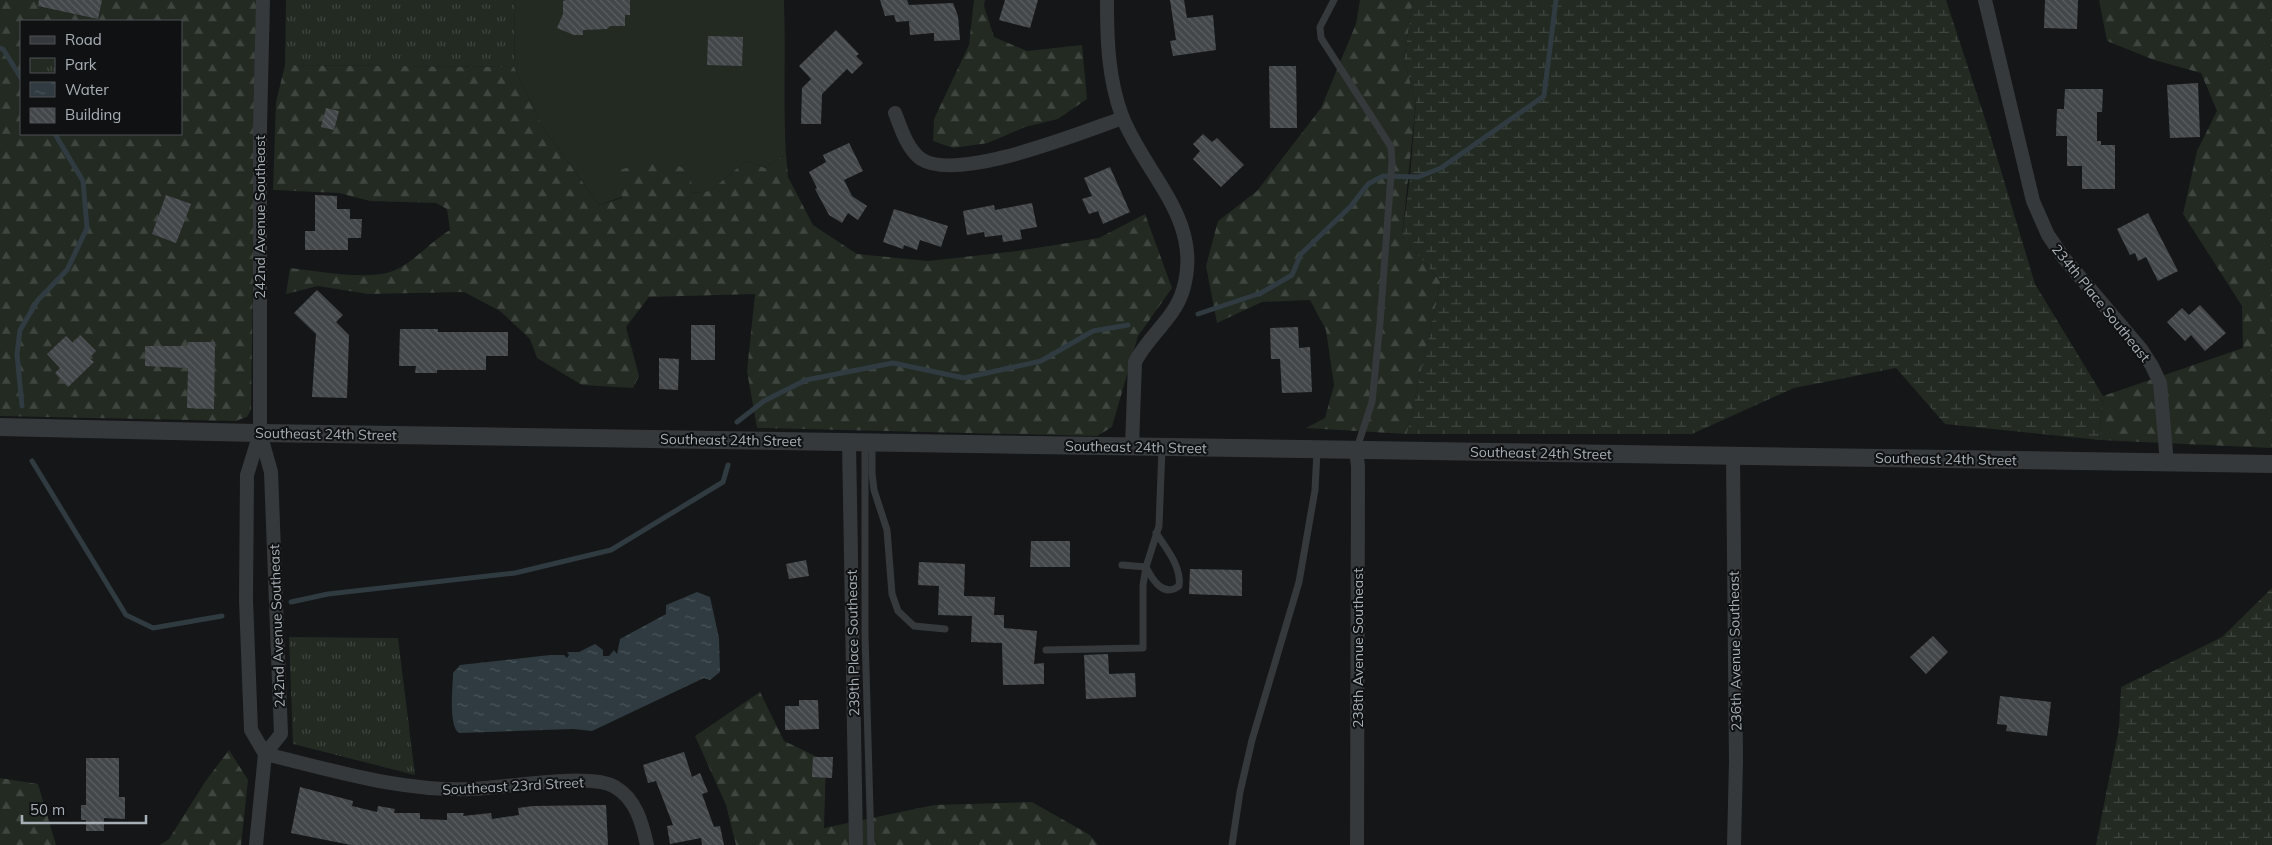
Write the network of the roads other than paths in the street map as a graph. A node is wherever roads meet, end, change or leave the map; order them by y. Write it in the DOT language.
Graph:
graph roads {
  1 [pos="263,0"];
  2 [pos="1106,0"];
  3 [pos="1334,0"];
  4 [pos="1984,0"];
  5 [pos="895,113"];
  6 [pos="1123,118"];
  7 [pos="0,427"];
  8 [pos="260,433"];
  9 [pos="862,442"];
  10 [pos="1132,447"];
  11 [pos="1162,448"];
  12 [pos="1317,450"];
  13 [pos="1356,451"];
  14 [pos="1733,456"];
  15 [pos="2168,463"];
  16 [pos="2272,464"];
  17 [pos="1156,533"];
  18 [pos="1122,565"];
  19 [pos="1146,566"];
  20 [pos="945,629"];
  21 [pos="1046,650"];
  22 [pos="265,754"];
  23 [pos="256,845"];
  24 [pos="647,845"];
  25 [pos="856,845"];
  26 [pos="871,845"];
  27 [pos="1232,845"];
  28 [pos="1357,845"];
  29 [pos="1734,845"];
  1 -- 8 [label="street, 242nd Avenue Southeast"];
  2 -- 6 [label="street"];
  3 -- 13 [label="lane"];
  4 -- 15 [label="street, 234th Place Southeast"];
  5 -- 6 [label="street"];
  6 -- 10 [label="street"];
  7 -- 8 [label="street, Southeast 24th Street"];
  8 -- 9 [label="street, Southeast 24th Street"];
  8 -- 22 [label="street, 242nd Avenue Southeast"];
  8 -- 22 [label="street, 242nd Avenue Southeast"];
  9 -- 10 [label="street, Southeast 24th Street"];
  9 -- 20 [label="lane"];
  9 -- 25 [label="street, 239th Place Southeast"];
  9 -- 26 [label="lane"];
  10 -- 11 [label="street, Southeast 24th Street"];
  11 -- 12 [label="street, Southeast 24th Street"];
  11 -- 17 [label="lane"];
  12 -- 13 [label="street, Southeast 24th Street"];
  12 -- 27 [label="lane"];
  13 -- 14 [label="street, Southeast 24th Street"];
  13 -- 28 [label="street, 238th Avenue Southeast"];
  14 -- 15 [label="street, Southeast 24th Street"];
  14 -- 29 [label="street, 236th Avenue Southeast"];
  15 -- 16 [label="street, Southeast 24th Street"];
  17 -- 19 [label="lane"];
  17 -- 19 [label="lane"];
  18 -- 19 [label="lane"];
  19 -- 21 [label="lane"];
  22 -- 23 [label="street"];
  22 -- 24 [label="street, Southeast 23rd Street"];
}
